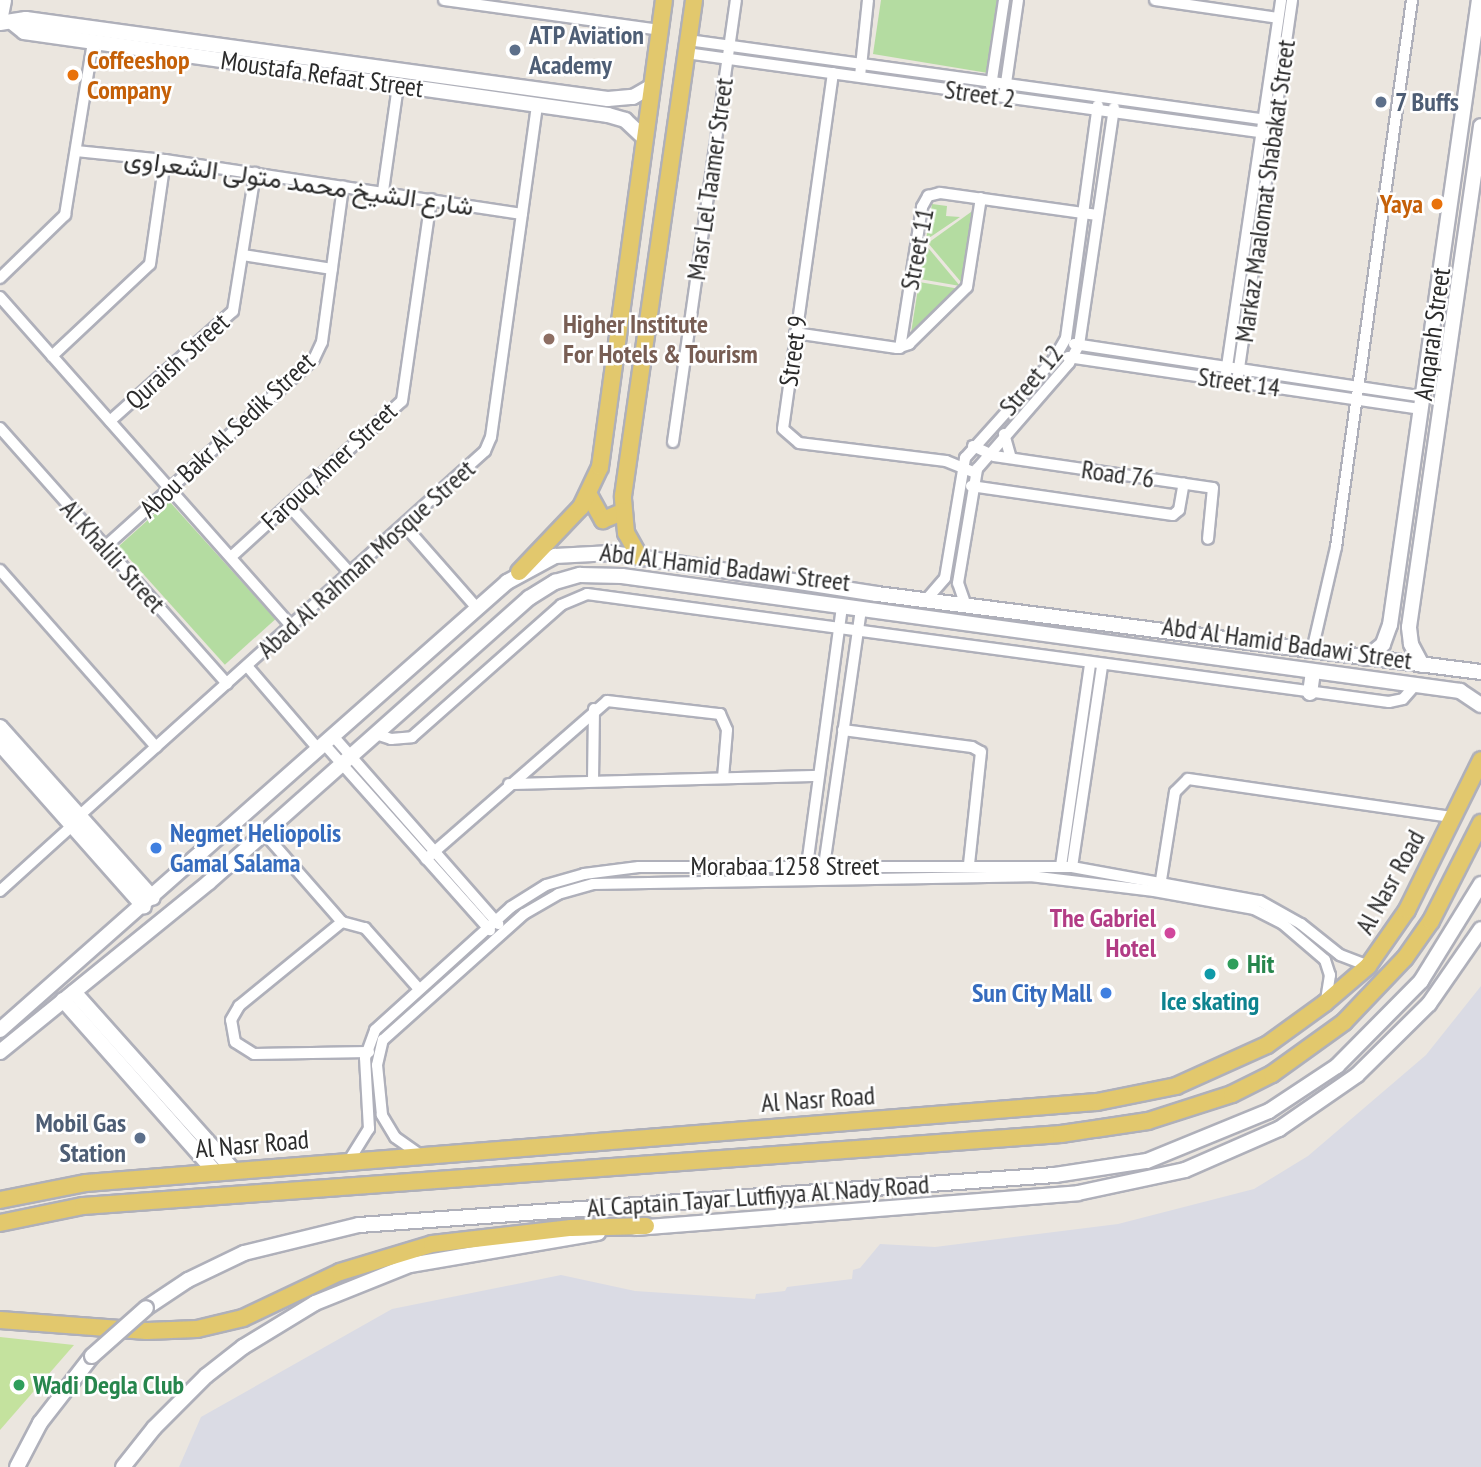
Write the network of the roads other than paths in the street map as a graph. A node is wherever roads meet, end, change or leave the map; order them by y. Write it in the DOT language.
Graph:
graph roads {
  1 [pos="5,0"];
  2 [pos="444,0"];
  3 [pos="664,0"];
  4 [pos="694,0"];
  5 [pos="736,0"];
  6 [pos="868,0"];
  7 [pos="1004,0"];
  8 [pos="1018,0"];
  9 [pos="1155,0"];
  10 [pos="1281,0"];
  11 [pos="1292,0"];
  12 [pos="1412,0"];
  13 [pos="1479,0"];
  14 [pos="1178,2"];
  15 [pos="1279,18"];
  16 [pos="4,22"];
  17 [pos="660,30"];
  18 [pos="93,42"];
  19 [pos="729,45"];
  20 [pos="687,46"];
  21 [pos="728,59"];
  22 [pos="862,62"];
  23 [pos="833,73"];
  24 [pos="860,76"];
  25 [pos="992,82"];
  26 [pos="1006,84"];
  27 [pos="398,85"];
  28 [pos="650,87"];
  29 [pos="990,95"];
  30 [pos="1004,97"];
  31 [pos="1099,97"];
  32 [pos="617,100"];
  33 [pos="1115,100"];
  34 [pos="537,105"];
  35 [pos="1097,110"];
  36 [pos="1113,112"];
  37 [pos="616,117"];
  38 [pos="1263,121"];
  39 [pos="1275,121"];
  40 [pos="1481,126"];
  41 [pos="1261,133"];
  42 [pos="1273,134"];
  43 [pos="643,137"];
  44 [pos="76,152"];
  45 [pos="166,160"];
  46 [pos="256,173"];
  47 [pos="343,186"];
  48 [pos="383,191"];
  49 [pos="981,198"];
  50 [pos="432,199"];
  51 [pos="1081,213"];
  52 [pos="522,214"];
  53 [pos="1097,215"];
  54 [pos="243,255"];
  55 [pos="332,269"];
  56 [pos="0,278"];
  57 [pos="0,297"];
  58 [pos="795,333"];
  59 [pos="1064,343"];
  60 [pos="1079,345"];
  61 [pos="900,348"];
  62 [pos="1057,355"];
  63 [pos="52,356"];
  64 [pos="1073,358"];
  65 [pos="1227,368"];
  66 [pos="1239,369"];
  67 [pos="1225,380"];
  68 [pos="1237,382"];
  69 [pos="1356,387"];
  70 [pos="1354,399"];
  71 [pos="1422,403"];
  72 [pos="110,421"];
  73 [pos="0,428"];
  74 [pos="1004,434"];
  75 [pos="673,442"];
  76 [pos="973,446"];
  77 [pos="986,454"];
  78 [pos="1011,458"];
  79 [pos="961,466"];
  80 [pos="975,473"];
  81 [pos="1184,484"];
  82 [pos="971,486"];
  83 [pos="170,489"];
  84 [pos="589,495"];
  85 [pos="288,505"];
  86 [pos="622,512"];
  87 [pos="404,524"];
  88 [pos="1208,539"];
  89 [pos="105,547"];
  90 [pos="231,557"];
  91 [pos="640,558"];
  92 [pos="0,570"];
  93 [pos="519,572"];
  94 [pos="350,573"];
  95 [pos="925,600"];
  96 [pos="842,606"];
  97 [pos="966,606"];
  98 [pos="477,608"];
  99 [pos="861,608"];
  100 [pos="292,626"];
  101 [pos="838,629"];
  102 [pos="857,631"];
  103 [pos="1388,634"];
  104 [pos="1409,635"];
  105 [pos="1312,651"];
  106 [pos="1366,658"];
  107 [pos="1090,665"];
  108 [pos="1422,665"];
  109 [pos="247,666"];
  110 [pos="1101,667"];
  111 [pos="1313,671"];
  112 [pos="1480,673"];
  113 [pos="227,684"];
  114 [pos="1415,685"];
  115 [pos="1310,693"];
  116 [pos="1479,699"];
  117 [pos="594,709"];
  118 [pos="0,727"];
  119 [pos="844,730"];
  120 [pos="376,734"];
  121 [pos="326,744"];
  122 [pos="156,747"];
  123 [pos="7,752"];
  124 [pos="346,760"];
  125 [pos="1481,760"];
  126 [pos="817,776"];
  127 [pos="723,778"];
  128 [pos="593,781"];
  129 [pos="509,784"];
  130 [pos="1453,817"];
  131 [pos="76,820"];
  132 [pos="1481,822"];
  133 [pos="264,833"];
  134 [pos="435,851"];
  135 [pos="426,859"];
  136 [pos="969,865"];
  137 [pos="1060,866"];
  138 [pos="639,867"];
  139 [pos="1072,867"];
  140 [pos="999,870"];
  141 [pos="806,872"];
  142 [pos="824,872"];
  143 [pos="1161,880"];
  144 [pos="639,881"];
  145 [pos="1481,884"];
  146 [pos="0,891"];
  147 [pos="148,902"];
  148 [pos="342,922"];
  149 [pos="491,924"];
  150 [pos="1481,929"];
  151 [pos="499,933"];
  152 [pos="1368,966"];
  153 [pos="419,989"];
  154 [pos="69,996"];
  155 [pos="1325,1003"];
  156 [pos="0,1030"];
  157 [pos="379,1051"];
  158 [pos="0,1052"];
  159 [pos="365,1052"];
  160 [pos="382,1115"];
  161 [pos="371,1118"];
  162 [pos="419,1154"];
  163 [pos="350,1159"];
  164 [pos="233,1170"];
  165 [pos="215,1172"];
  166 [pos="0,1199"];
  167 [pos="0,1223"];
  168 [pos="646,1226"];
  169 [pos="0,1320"];
  170 [pos="17,1467"];
  171 [pos="123,1467"];
  1 -- 16 [label="main road"];
  2 -- 17 [label="street"];
  3 -- 17 [label="main road, Abd Al Hamid Badawi Street"];
  4 -- 20 [label="main road, Abd Al Hamid Badawi Street"];
  5 -- 19 [label="street, Masr Lel Taamer Street"];
  6 -- 22 [label="street"];
  7 -- 25 [label="street"];
  8 -- 26 [label="street"];
  9 -- 14 [label="street"];
  10 -- 15 [label="street, Markaz Maalomat Shabakat Street"];
  11 -- 39 [label="street, Markaz Maalomat Shabakat Street"];
  12 -- 69 [label="street"];
  13 -- 71 [label="main road, Anqarah Street"];
  14 -- 15 [label="street"];
  15 -- 38 [label="street, Markaz Maalomat Shabakat Street"];
  16 -- 18 [label="main road, Moustafa Refaat Street"];
  16 -- 32 [label="main road, Moustafa Refaat Street"];
  17 -- 28 [label="main road, Abd Al Hamid Badawi Street"];
  18 -- 27 [label="main road, Moustafa Refaat Street"];
  18 -- 44 [label="street"];
  19 -- 20 [label="street, Street 2"];
  19 -- 21 [label="street, Masr Lel Taamer Street"];
  19 -- 22 [label="street, Street 2"];
  20 -- 21 [label="street, Street 2"];
  20 -- 86 [label="main road, Abd Al Hamid Badawi Street"];
  21 -- 23 [label="street, Street 2"];
  21 -- 75 [label="street, Masr Lel Taamer Street"];
  22 -- 24 [label="street"];
  22 -- 25 [label="street, Street 2"];
  23 -- 24 [label="street, Street 2"];
  23 -- 58 [label="street, Street 9"];
  24 -- 29 [label="street, Street 2"];
  25 -- 26 [label="street, Street 2"];
  25 -- 29 [label="street"];
  26 -- 30 [label="street"];
  26 -- 31 [label="street, Street 2"];
  27 -- 34 [label="main road, Moustafa Refaat Street"];
  27 -- 48 [label="street"];
  28 -- 32 [label="main road, Moustafa Refaat Street"];
  28 -- 43 [label="main road, Abd Al Hamid Badawi Street"];
  29 -- 30 [label="street, Street 2"];
  30 -- 35 [label="street, Street 2"];
  31 -- 33 [label="street, Street 2"];
  31 -- 35 [label="street, Street 12"];
  32 -- 37 [label="main road"];
  33 -- 36 [label="street, Street 12"];
  33 -- 38 [label="street, Street 2"];
  34 -- 37 [label="main road, Moustafa Refaat Street"];
  34 -- 52 [label="street, Abad Al Rahman Mosque Street"];
  35 -- 36 [label="street, Street 2"];
  35 -- 51 [label="street, Street 12"];
  36 -- 41 [label="street, Street 2"];
  36 -- 53 [label="street, Street 12"];
  37 -- 43 [label="main road, Moustafa Refaat Street"];
  38 -- 39 [label="street, Street 2"];
  38 -- 41 [label="street, Markaz Maalomat Shabakat Street"];
  39 -- 42 [label="street, Markaz Maalomat Shabakat Street"];
  40 -- 104 [label="main road, Anqarah Street"];
  41 -- 42 [label="street, Street 2"];
  41 -- 65 [label="street, Markaz Maalomat Shabakat Street"];
  42 -- 66 [label="street, Markaz Maalomat Shabakat Street"];
  43 -- 84 [label="main road, Abd Al Hamid Badawi Street"];
  44 -- 45 [label="street, شارع الشيخ محمد متولى الشعراوى"];
  44 -- 56 [label="street"];
  45 -- 46 [label="street, شارع الشيخ محمد متولى الشعراوى"];
  45 -- 63 [label="street"];
  46 -- 47 [label="street, شارع الشيخ محمد متولى الشعراوى"];
  46 -- 54 [label="street, Quraish Street"];
  47 -- 48 [label="street, شارع الشيخ محمد متولى الشعراوى"];
  47 -- 55 [label="street, Abou Bakr Al Sedik Street"];
  48 -- 50 [label="street, شارع الشيخ محمد متولى الشعراوى"];
  49 -- 51 [label="street, Street 11"];
  49 -- 61 [label="street"];
  49 -- 61 [label="street, Street 11"];
  50 -- 52 [label="street, شارع الشيخ محمد متولى الشعراوى"];
  50 -- 85 [label="street, Farouq Amer Street"];
  51 -- 53 [label="street, Street 11"];
  51 -- 59 [label="street, Street 12"];
  52 -- 87 [label="street, Abad Al Rahman Mosque Street"];
  53 -- 60 [label="street, Street 12"];
  54 -- 55 [label="street"];
  54 -- 72 [label="street, Quraish Street"];
  55 -- 83 [label="street, Abou Bakr Al Sedik Street"];
  57 -- 63 [label="street"];
  58 -- 61 [label="street"];
  58 -- 79 [label="street, Street 9"];
  59 -- 60 [label="street, Street 14"];
  59 -- 62 [label="street, Street 12"];
  60 -- 64 [label="street, Street 12"];
  60 -- 65 [label="street, Street 14"];
  62 -- 64 [label="street, Street 14"];
  62 -- 76 [label="street, Street 12"];
  63 -- 72 [label="street"];
  64 -- 67 [label="street, Street 14"];
  64 -- 74 [label="street, Street 12"];
  65 -- 66 [label="street, Street 14"];
  65 -- 67 [label="street, Markaz Maalomat Shabakat Street"];
  66 -- 68 [label="street, Markaz Maalomat Shabakat Street"];
  66 -- 69 [label="street, Street 14"];
  67 -- 68 [label="street, Street 14"];
  68 -- 70 [label="street, Street 14"];
  69 -- 70 [label="street"];
  69 -- 71 [label="street, Street 14"];
  70 -- 71 [label="street, Street 14"];
  70 -- 105 [label="street"];
  71 -- 103 [label="main road, Anqarah Street"];
  72 -- 83 [label="street"];
  73 -- 89 [label="street, Al Khalili Street"];
  74 -- 77 [label="street, Street 12"];
  74 -- 78 [label="street"];
  76 -- 77 [label="street, Road 76"];
  76 -- 79 [label="street, Street 12"];
  77 -- 78 [label="street, Road 76"];
  77 -- 80 [label="street, Street 12"];
  78 -- 81 [label="street, Road 76"];
  79 -- 80 [label="street, Street 9"];
  79 -- 95 [label="street, Street 12"];
  80 -- 82 [label="street, Street 12"];
  81 -- 82 [label="street"];
  81 -- 88 [label="street, Road 76"];
  82 -- 97 [label="street, Street 12"];
  83 -- 89 [label="street, Abou Bakr Al Sedik Street"];
  83 -- 90 [label="street"];
  84 -- 86 [label="main road"];
  84 -- 93 [label="main road, Abd Al Hamid Badawi Street"];
  85 -- 90 [label="street, Farouq Amer Street"];
  85 -- 94 [label="street"];
  86 -- 91 [label="main road, Abd Al Hamid Badawi Street"];
  87 -- 94 [label="street, Abad Al Rahman Mosque Street"];
  87 -- 98 [label="street"];
  89 -- 113 [label="street, Al Khalili Street"];
  90 -- 100 [label="street"];
  91 -- 93 [label="main road, Abd Al Hamid Badawi Street"];
  91 -- 95 [label="main road, Abd Al Hamid Badawi Street"];
  92 -- 122 [label="street"];
  93 -- 98 [label="main road, Abd Al Hamid Badawi Street"];
  94 -- 100 [label="street, Abad Al Rahman Mosque Street"];
  95 -- 97 [label="main road, Abd Al Hamid Badawi Street"];
  96 -- 99 [label="main road, Abd Al Hamid Badawi Street"];
  96 -- 101 [label="street"];
  96 -- 120 [label="main road, Abd Al Hamid Badawi Street"];
  97 -- 105 [label="main road, Abd Al Hamid Badawi Street"];
  98 -- 121 [label="main road, Abd Al Hamid Badawi Street"];
  99 -- 102 [label="street"];
  99 -- 111 [label="main road, Abd Al Hamid Badawi Street"];
  100 -- 109 [label="street, Abad Al Rahman Mosque Street"];
  101 -- 102 [label="street"];
  101 -- 120 [label="street"];
  101 -- 126 [label="street"];
  102 -- 107 [label="street"];
  102 -- 119 [label="street"];
  103 -- 104 [label="main road"];
  103 -- 106 [label="main road"];
  104 -- 108 [label="main road"];
  105 -- 106 [label="main road, Abd Al Hamid Badawi Street"];
  106 -- 108 [label="main road, Abd Al Hamid Badawi Street"];
  107 -- 110 [label="street"];
  107 -- 137 [label="street"];
  108 -- 112 [label="main road, Abd Al Hamid Badawi Street"];
  109 -- 113 [label="street, Abad Al Rahman Mosque Street"];
  109 -- 121 [label="street"];
  110 -- 115 [label="street"];
  110 -- 139 [label="street"];
  111 -- 114 [label="main road, Abd Al Hamid Badawi Street"];
  111 -- 115 [label="main road"];
  113 -- 122 [label="street, Abad Al Rahman Mosque Street"];
  114 -- 115 [label="street"];
  114 -- 116 [label="main road, Abd Al Hamid Badawi Street"];
  117 -- 127 [label="street"];
  117 -- 128 [label="street"];
  117 -- 129 [label="street"];
  118 -- 123 [label="main road"];
  119 -- 136 [label="street"];
  119 -- 142 [label="street"];
  120 -- 124 [label="main road, Abd Al Hamid Badawi Street"];
  121 -- 124 [label="street"];
  121 -- 147 [label="main road, Abd Al Hamid Badawi Street"];
  122 -- 131 [label="street, Abad Al Rahman Mosque Street"];
  123 -- 131 [label="main road"];
  124 -- 133 [label="main road, Abd Al Hamid Badawi Street"];
  124 -- 134 [label="street"];
  124 -- 135 [label="street"];
  125 -- 130 [label="main road, Al Nasr Road"];
  126 -- 127 [label="street"];
  126 -- 141 [label="street"];
  127 -- 128 [label="street"];
  128 -- 129 [label="street"];
  129 -- 134 [label="street"];
  130 -- 143 [label="street"];
  130 -- 152 [label="main road, Al Nasr Road"];
  131 -- 146 [label="street, Abad Al Rahman Mosque Street"];
  131 -- 147 [label="main road"];
  132 -- 167 [label="main road, Al Nasr Road"];
  133 -- 148 [label="street"];
  133 -- 154 [label="main road, Abd Al Hamid Badawi Street"];
  134 -- 135 [label="street"];
  134 -- 149 [label="street"];
  135 -- 149 [label="street"];
  136 -- 140 [label="street, Morabaa 1258 Street"];
  136 -- 142 [label="street, Morabaa 1258 Street"];
  137 -- 139 [label="street, Morabaa 1258 Street"];
  137 -- 140 [label="street, Morabaa 1258 Street"];
  138 -- 141 [label="street, Morabaa 1258 Street"];
  138 -- 144 [label="street"];
  138 -- 149 [label="street, Morabaa 1258 Street"];
  139 -- 143 [label="street, Morabaa 1258 Street"];
  140 -- 142 [label="street, Morabaa 1258 Street"];
  140 -- 155 [label="street, Morabaa 1258 Street"];
  141 -- 142 [label="street, Morabaa 1258 Street"];
  141 -- 144 [label="street, Morabaa 1258 Street"];
  143 -- 152 [label="street, Morabaa 1258 Street"];
  144 -- 151 [label="street, Morabaa 1258 Street"];
  145 -- 170 [label="main road, Al Captain Tayar Lutfiyya Al Nady Road, bridge"];
  147 -- 156 [label="main road, Abd Al Hamid Badawi Street"];
  148 -- 153 [label="street"];
  148 -- 159 [label="street"];
  149 -- 151 [label="street"];
  149 -- 153 [label="street, Morabaa 1258 Street"];
  150 -- 168 [label="main road, Al Captain Tayar Lutfiyya Al Nady Road"];
  151 -- 157 [label="street, Morabaa 1258 Street"];
  152 -- 155 [label="main road, Al Nasr Road"];
  153 -- 159 [label="street, Morabaa 1258 Street"];
  154 -- 158 [label="main road, Abd Al Hamid Badawi Street"];
  154 -- 164 [label="main road"];
  154 -- 165 [label="main road"];
  155 -- 162 [label="main road, Al Nasr Road"];
  157 -- 159 [label="street"];
  157 -- 160 [label="street"];
  159 -- 161 [label="street"];
  160 -- 161 [label="street"];
  160 -- 162 [label="street"];
  161 -- 163 [label="street"];
  162 -- 163 [label="main road, Al Nasr Road"];
  163 -- 164 [label="main road, Al Nasr Road"];
  164 -- 165 [label="main road, Al Nasr Road"];
  165 -- 166 [label="main road, Al Nasr Road"];
  168 -- 169 [label="main road"];
  168 -- 171 [label="main road, Al Captain Tayar Lutfiyya Al Nady Road"];
}
